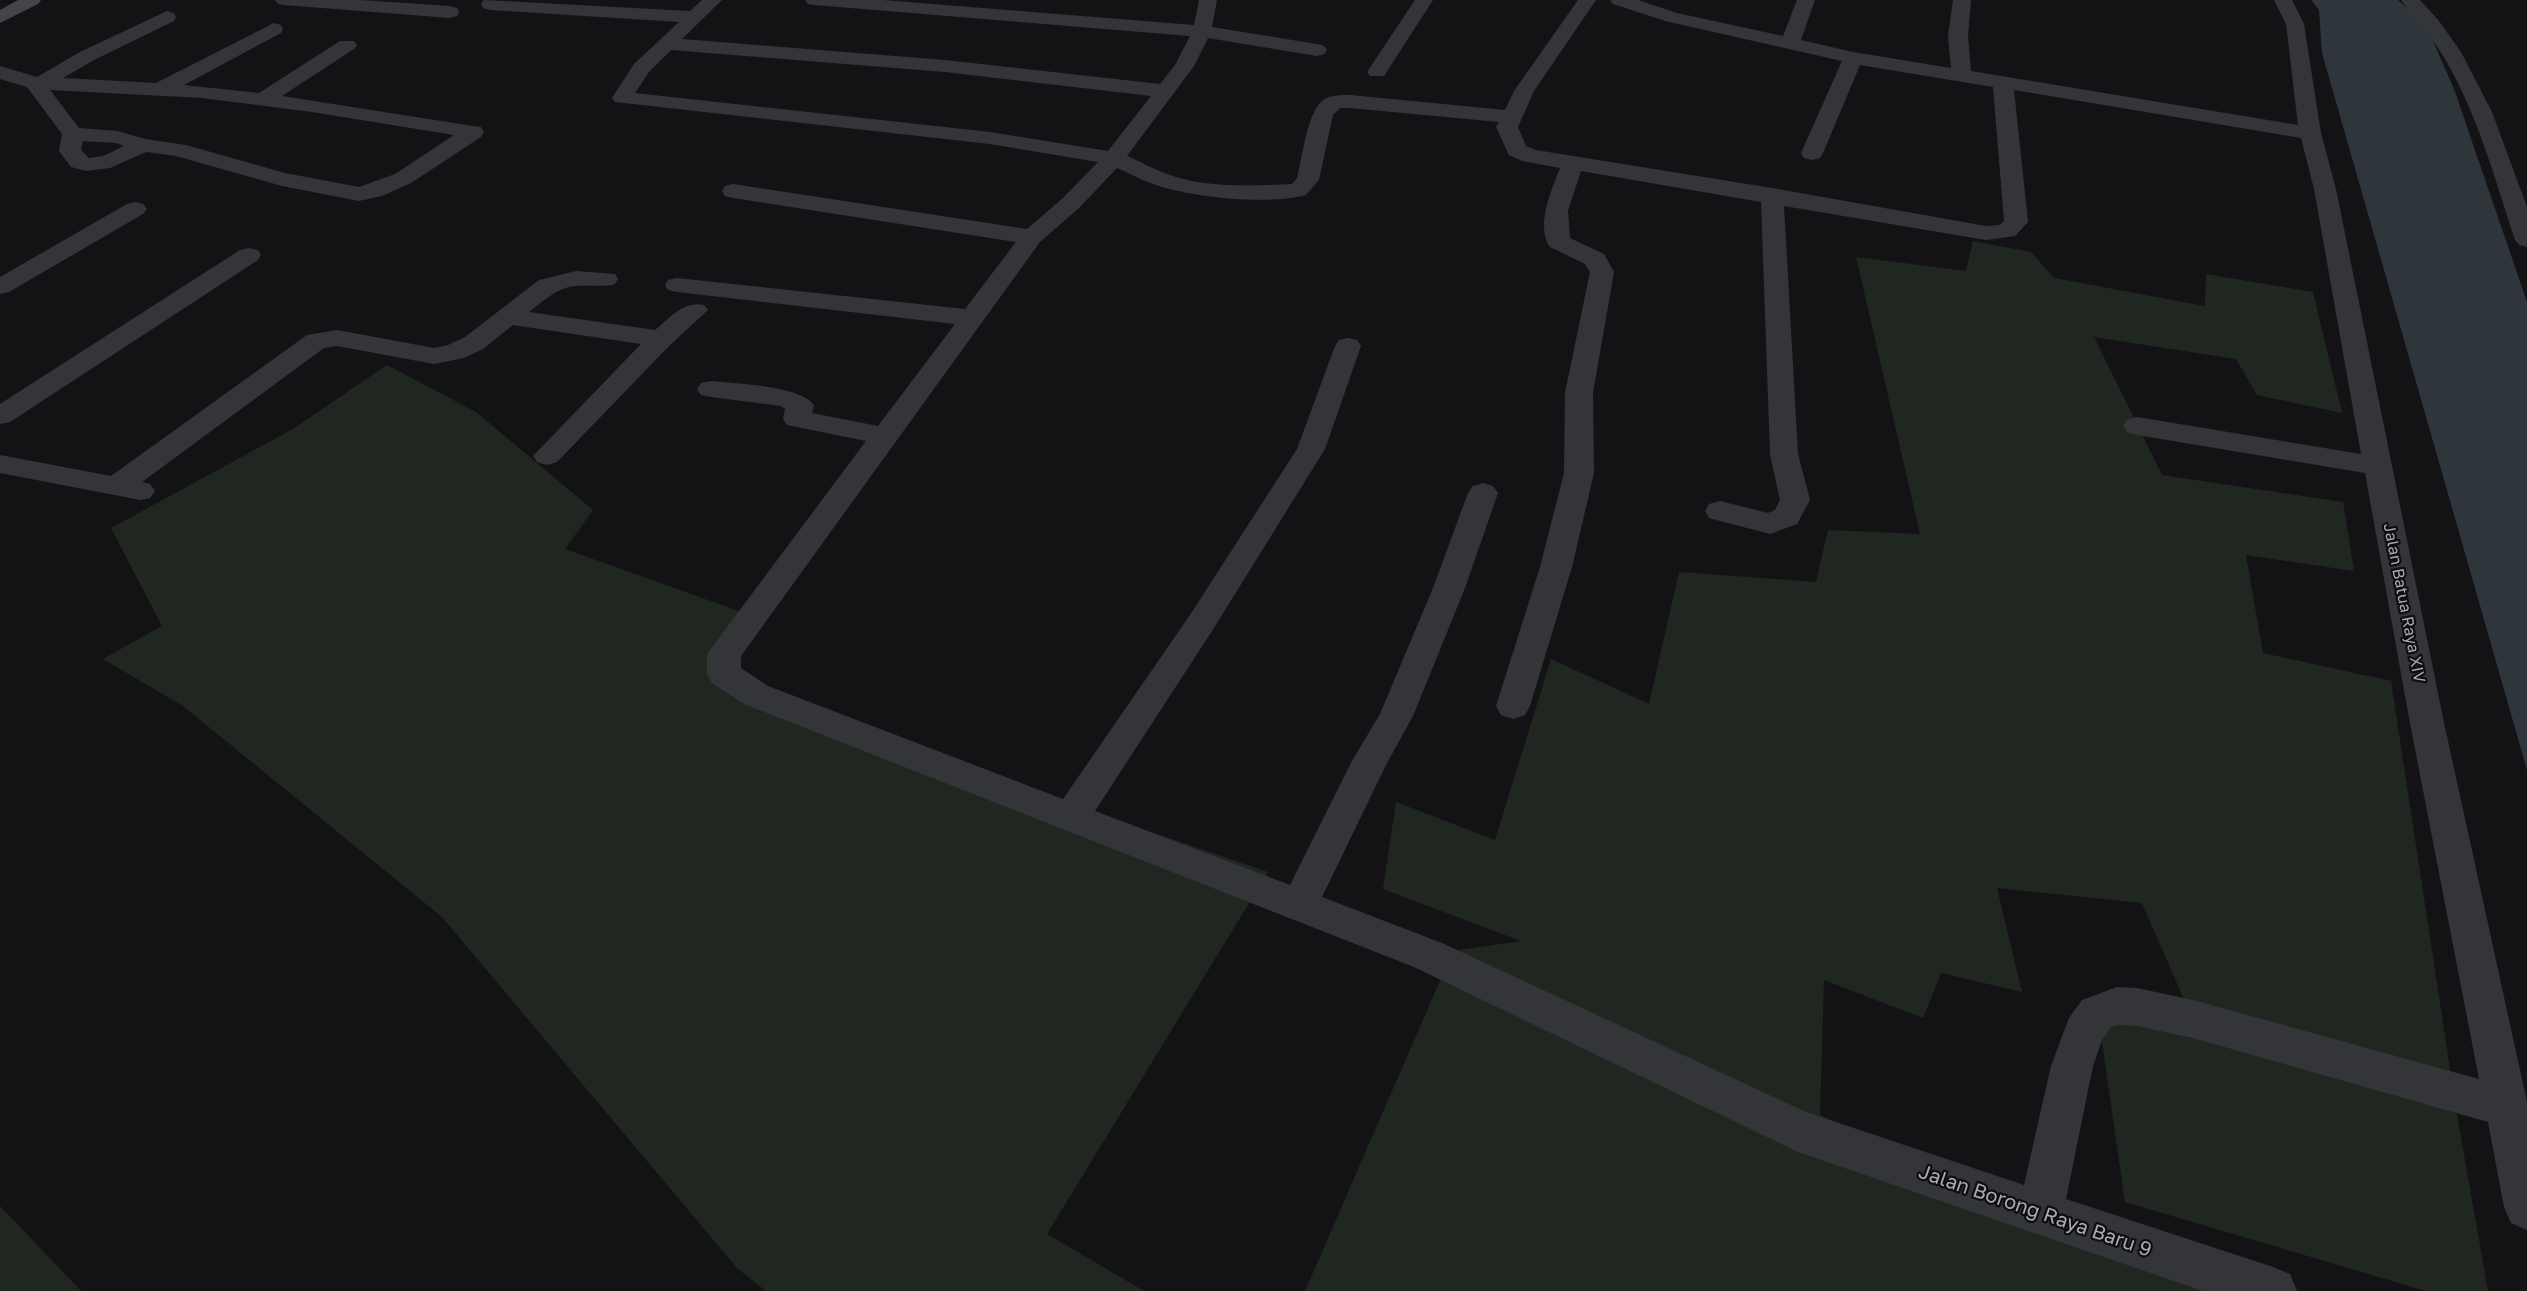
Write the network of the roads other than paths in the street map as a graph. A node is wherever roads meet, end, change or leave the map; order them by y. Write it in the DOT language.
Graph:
graph roads {
  1 [pos="32,0"];
  2 [pos="284,0"];
  3 [pos="713,0"];
  4 [pos="814,0"];
  5 [pos="1208,0"];
  6 [pos="1424,0"];
  7 [pos="1587,0"];
  8 [pos="1619,0"];
  9 [pos="1806,0"];
  10 [pos="1962,0"];
  11 [pos="2283,0"];
  12 [pos="2410,0"];
  13 [pos="490,4"];
  14 [pos="1676,8"];
  15 [pos="450,12"];
  16 [pos="0,17"];
  17 [pos="167,17"];
  18 [pos="694,17"];
  19 [pos="274,29"];
  20 [pos="1202,31"];
  21 [pos="1790,43"];
  22 [pos="666,44"];
  23 [pos="347,45"];
  24 [pos="1317,50"];
  25 [pos="1853,58"];
  26 [pos="0,72"];
  27 [pos="1377,72"];
  28 [pos="1961,75"];
  29 [pos="2003,82"];
  30 [pos="37,83"];
  31 [pos="161,89"];
  32 [pos="1164,91"];
  33 [pos="262,100"];
  34 [pos="1512,117"];
  35 [pos="2310,133"];
  36 [pos="73,134"];
  37 [pos="142,146"];
  38 [pos="1812,153"];
  39 [pos="1114,158"];
  40 [pos="1573,163"];
  41 [pos="733,191"];
  42 [pos="1772,195"];
  43 [pos="135,208"];
  44 [pos="1032,237"];
  45 [pos="2527,240"];
  46 [pos="249,255"];
  47 [pos="606,279"];
  48 [pos="677,285"];
  49 [pos="0,287"];
  50 [pos="695,310"];
  51 [pos="510,317"];
  52 [pos="974,318"];
  53 [pos="661,339"];
  54 [pos="1348,346"];
  55 [pos="711,389"];
  56 [pos="0,416"];
  57 [pos="2137,426"];
  58 [pos="887,436"];
  59 [pos="547,456"];
  60 [pos="0,464"];
  61 [pos="2379,466"];
  62 [pos="117,486"];
  63 [pos="148,492"];
  64 [pos="1483,493"];
  65 [pos="1720,511"];
  66 [pos="1513,706"];
  67 [pos="1071,818"];
  68 [pos="1299,905"];
  69 [pos="2506,1107"];
  70 [pos="2527,1207"];
  71 [pos="2040,1213"];
  72 [pos="2273,1291"];
  1 -- 16 [label="main road"];
  2 -- 15 [label="street"];
  3 -- 18 [label="street"];
  4 -- 20 [label="street"];
  5 -- 20 [label="street"];
  6 -- 27 [label="street"];
  7 -- 34 [label="street"];
  8 -- 14 [label="street"];
  9 -- 21 [label="street"];
  10 -- 28 [label="street"];
  11 -- 35 [label="street, Jalan Batua Raya XIV"];
  12 -- 45 [label="street"];
  13 -- 18 [label="street"];
  14 -- 21 [label="street"];
  17 -- 30 [label="street"];
  18 -- 22 [label="street"];
  19 -- 31 [label="street"];
  20 -- 24 [label="street"];
  20 -- 32 [label="street"];
  21 -- 25 [label="street"];
  22 -- 32 [label="street"];
  22 -- 39 [label="street"];
  23 -- 33 [label="street"];
  25 -- 28 [label="street"];
  25 -- 38 [label="street"];
  26 -- 30 [label="street"];
  28 -- 29 [label="street"];
  29 -- 35 [label="street"];
  29 -- 42 [label="street"];
  30 -- 31 [label="street"];
  30 -- 36 [label="street"];
  31 -- 33 [label="street"];
  32 -- 39 [label="street"];
  33 -- 37 [label="street"];
  34 -- 39 [label="street"];
  34 -- 40 [label="street"];
  35 -- 61 [label="street, Jalan Batua Raya XIV"];
  36 -- 37 [label="street"];
  36 -- 37 [label="street"];
  39 -- 44 [label="street"];
  40 -- 42 [label="street"];
  40 -- 66 [label="street"];
  41 -- 44 [label="street"];
  42 -- 65 [label="street"];
  43 -- 49 [label="street"];
  44 -- 52 [label="street"];
  46 -- 56 [label="street"];
  47 -- 51 [label="street"];
  48 -- 52 [label="street"];
  50 -- 53 [label="street"];
  51 -- 53 [label="street"];
  51 -- 62 [label="street"];
  52 -- 58 [label="street"];
  53 -- 59 [label="street"];
  54 -- 67 [label="street"];
  55 -- 58 [label="street"];
  57 -- 61 [label="street"];
  58 -- 67 [label="street, Jalan Borong Raya Baru 9"];
  60 -- 62 [label="street"];
  61 -- 69 [label="street, Jalan Batua Raya XIV"];
  62 -- 63 [label="street"];
  64 -- 68 [label="street"];
  67 -- 68 [label="street, Jalan Borong Raya Baru 9"];
  68 -- 71 [label="street, Jalan Borong Raya Baru 9"];
  69 -- 70 [label="street, Jalan Batua Raya XIV"];
  69 -- 71 [label="street"];
  71 -- 72 [label="street, Jalan Borong Raya Baru 9"];
}
